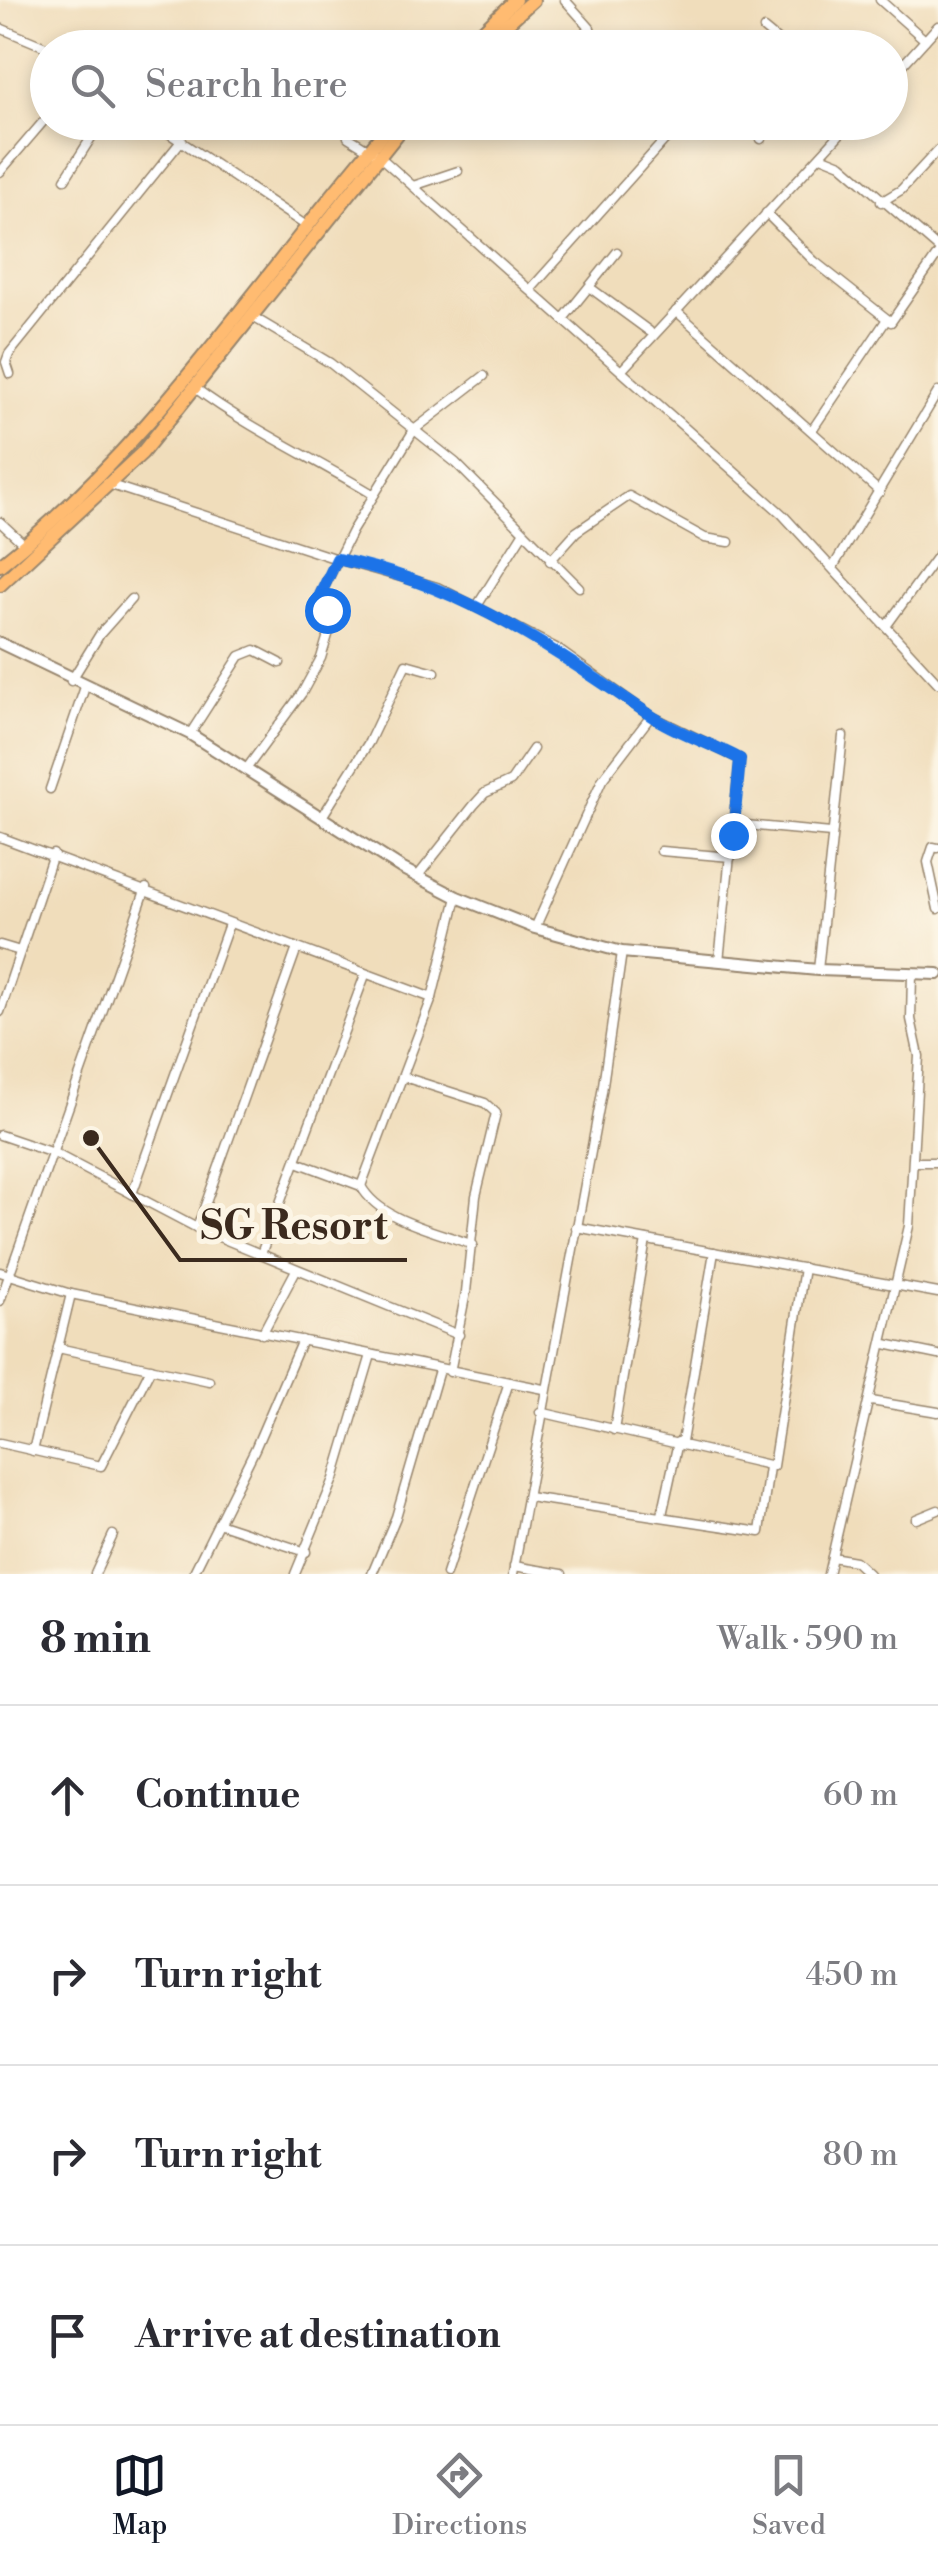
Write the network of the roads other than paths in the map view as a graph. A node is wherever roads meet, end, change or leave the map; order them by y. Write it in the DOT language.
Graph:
graph roads {
  1 [pos="515,0"];
  2 [pos="533,0"];
  3 [pos="565,0"];
  4 [pos="880,0"];
  5 [pos="938,26"];
  6 [pos="0,28"];
  7 [pos="484,30"];
  8 [pos="500,30"];
  9 [pos="590,30"];
  10 [pos="30,40"];
  11 [pos="925,40"];
  12 [pos="908,58"];
  13 [pos="30,137"];
  14 [pos="90,140"];
  15 [pos="182,140"];
  16 [pos="353,140"];
  17 [pos="382,140"];
  18 [pos="387,140"];
  19 [pos="665,140"];
  20 [pos="835,140"];
  21 [pos="938,150"];
  22 [pos="374,152"];
  23 [pos="821,156"];
  24 [pos="458,170"];
  25 [pos="0,172"];
  26 [pos="65,179"];
  27 [pos="413,186"];
  28 [pos="881,202"];
  29 [pos="766,214"];
  30 [pos="308,226"];
  31 [pos="938,251"];
  32 [pos="616,252"];
  33 [pos="588,287"];
  34 [pos="530,290"];
  35 [pos="676,310"];
  36 [pos="252,318"];
  37 [pos="563,319"];
  38 [pos="887,319"];
  39 [pos="650,331"];
  40 [pos="622,370"];
  41 [pos="10,374"];
  42 [pos="484,376"];
  43 [pos="195,388"];
  44 [pos="938,392"];
  45 [pos="414,430"];
  46 [pos="812,430"];
  47 [pos="111,485"];
  48 [pos="880,492"];
  49 [pos="374,495"];
  50 [pos="0,522"];
  51 [pos="523,532"];
  52 [pos="729,542"];
  53 [pos="24,545"];
  54 [pos="938,555"];
  55 [pos="337,559"];
  56 [pos="550,561"];
  57 [pos="0,564"];
  58 [pos="833,567"];
  59 [pos="0,585"];
  60 [pos="579,587"];
  61 [pos="130,599"];
  62 [pos="477,606"];
  63 [pos="887,625"];
  64 [pos="0,644"];
  65 [pos="280,662"];
  66 [pos="436,672"];
  67 [pos="71,681"];
  68 [pos="938,683"];
  69 [pos="86,688"];
  70 [pos="651,716"];
  71 [pos="190,734"];
  72 [pos="843,736"];
  73 [pos="532,749"];
  74 [pos="247,768"];
  75 [pos="50,789"];
  76 [pos="322,817"];
  77 [pos="735,824"];
  78 [pos="831,833"];
  79 [pos="0,837"];
  80 [pos="938,848"];
  81 [pos="661,851"];
  82 [pos="53,854"];
  83 [pos="730,858"];
  84 [pos="417,877"];
  85 [pos="146,888"];
  86 [pos="457,898"];
  87 [pos="938,909"];
  88 [pos="229,924"];
  89 [pos="536,928"];
  90 [pos="0,945"];
  91 [pos="297,948"];
  92 [pos="20,951"];
  93 [pos="622,952"];
  94 [pos="719,961"];
  95 [pos="818,970"];
  96 [pos="912,974"];
  97 [pos="938,974"];
  98 [pos="365,976"];
  99 [pos="432,998"];
  100 [pos="0,1012"];
  101 [pos="404,1077"];
  102 [pos="0,1135"];
  103 [pos="56,1154"];
  104 [pos="297,1162"];
  105 [pos="915,1162"];
  106 [pos="938,1162"];
  107 [pos="361,1186"];
  108 [pos="132,1194"];
  109 [pos="197,1228"];
  110 [pos="576,1228"];
  111 [pos="646,1240"];
  112 [pos="472,1245"];
  113 [pos="714,1252"];
  114 [pos="261,1254"];
  115 [pos="804,1268"];
  116 [pos="296,1270"];
  117 [pos="0,1272"];
  118 [pos="11,1276"];
  119 [pos="898,1286"];
  120 [pos="938,1293"];
  121 [pos="70,1294"];
  122 [pos="0,1302"];
  123 [pos="262,1334"];
  124 [pos="459,1335"];
  125 [pos="302,1340"];
  126 [pos="885,1344"];
  127 [pos="58,1348"];
  128 [pos="371,1354"];
  129 [pos="938,1355"];
  130 [pos="151,1368"];
  131 [pos="439,1370"];
  132 [pos="450,1372"];
  133 [pos="209,1381"];
  134 [pos="509,1382"];
  135 [pos="544,1389"];
  136 [pos="871,1402"];
  137 [pos="540,1412"];
  138 [pos="938,1412"];
  139 [pos="614,1430"];
  140 [pos="0,1442"];
  141 [pos="680,1442"];
  142 [pos="33,1451"];
  143 [pos="770,1467"];
  144 [pos="528,1497"];
  145 [pos="938,1510"];
  146 [pos="662,1515"];
  147 [pos="916,1519"];
  148 [pos="218,1523"];
  149 [pos="113,1535"];
  150 [pos="306,1552"];
  151 [pos="832,1557"];
  152 [pos="513,1570"];
  153 [pos="95,1574"];
  154 [pos="193,1574"];
  155 [pos="296,1574"];
  156 [pos="372,1574"];
  157 [pos="446,1574"];
  158 [pos="562,1574"];
  159 [pos="828,1574"];
  160 [pos="869,1574"];
  1 -- 7 [label="main road"];
  2 -- 8 [label="main road"];
  3 -- 9 [label="street"];
  4 -- 11 [label="street"];
  5 -- 11 [label="street"];
  6 -- 10 [label="street"];
  11 -- 12 [label="street"];
  13 -- 25 [label="street"];
  14 -- 26 [label="street"];
  15 -- 30 [label="street"];
  15 -- 41 [label="street"];
  16 -- 22 [label="street"];
  17 -- 22 [label="main road"];
  18 -- 22 [label="main road"];
  19 -- 34 [label="street"];
  20 -- 23 [label="street"];
  21 -- 28 [label="street"];
  22 -- 27 [label="street"];
  22 -- 30 [label="main road"];
  22 -- 36 [label="main road"];
  23 -- 28 [label="street"];
  23 -- 29 [label="street"];
  24 -- 27 [label="street"];
  27 -- 34 [label="street"];
  28 -- 31 [label="street"];
  29 -- 35 [label="street"];
  29 -- 38 [label="street"];
  30 -- 53 [label="main road"];
  31 -- 38 [label="street"];
  32 -- 33 [label="street"];
  33 -- 37 [label="street"];
  33 -- 39 [label="street"];
  34 -- 37 [label="street"];
  35 -- 40 [label="street"];
  35 -- 46 [label="street"];
  36 -- 43 [label="main road"];
  36 -- 45 [label="street"];
  37 -- 40 [label="street"];
  38 -- 46 [label="street"];
  40 -- 58 [label="street"];
  42 -- 45 [label="street"];
  43 -- 47 [label="main road"];
  43 -- 49 [label="street"];
  44 -- 48 [label="street"];
  45 -- 49 [label="street"];
  45 -- 51 [label="street"];
  46 -- 48 [label="street"];
  47 -- 55 [label="street"];
  47 -- 59 [label="main road"];
  48 -- 58 [label="street"];
  49 -- 55 [label="street"];
  50 -- 53 [label="street"];
  51 -- 56 [label="street"];
  51 -- 62 [label="street"];
  52 -- 56 [label="street"];
  53 -- 57 [label="main road"];
  54 -- 63 [label="street"];
  55 -- 62 [label="street"];
  55 -- 74 [label="street"];
  56 -- 60 [label="street"];
  58 -- 63 [label="street"];
  61 -- 67 [label="street"];
  62 -- 70 [label="street"];
  63 -- 68 [label="street"];
  64 -- 67 [label="street"];
  65 -- 71 [label="street"];
  66 -- 76 [label="street"];
  67 -- 69 [label="street"];
  69 -- 71 [label="street"];
  69 -- 75 [label="street"];
  70 -- 77 [label="street"];
  70 -- 89 [label="street"];
  71 -- 74 [label="street"];
  72 -- 78 [label="street"];
  73 -- 84 [label="street"];
  74 -- 76 [label="street"];
  76 -- 84 [label="street"];
  77 -- 78 [label="street"];
  77 -- 83 [label="street"];
  78 -- 95 [label="street"];
  79 -- 82 [label="street"];
  80 -- 87 [label="street"];
  81 -- 83 [label="street"];
  82 -- 85 [label="street"];
  82 -- 92 [label="street"];
  83 -- 94 [label="street"];
  84 -- 86 [label="street"];
  85 -- 88 [label="street"];
  85 -- 103 [label="street"];
  86 -- 89 [label="street"];
  86 -- 99 [label="street"];
  88 -- 91 [label="street"];
  88 -- 108 [label="street"];
  89 -- 93 [label="street"];
  90 -- 92 [label="street"];
  91 -- 98 [label="street"];
  91 -- 109 [label="street"];
  92 -- 100 [label="street"];
  93 -- 94 [label="street"];
  93 -- 110 [label="street"];
  94 -- 95 [label="street"];
  95 -- 96 [label="street"];
  96 -- 97 [label="street"];
  96 -- 105 [label="street"];
  98 -- 99 [label="street"];
  98 -- 104 [label="street"];
  99 -- 101 [label="street"];
  101 -- 107 [label="street"];
  101 -- 112 [label="street"];
  102 -- 103 [label="street"];
  103 -- 108 [label="street"];
  103 -- 118 [label="street"];
  104 -- 107 [label="street"];
  104 -- 114 [label="street"];
  105 -- 106 [label="street"];
  105 -- 119 [label="street"];
  107 -- 112 [label="street"];
  108 -- 109 [label="street"];
  109 -- 114 [label="street"];
  110 -- 111 [label="street"];
  110 -- 135 [label="street"];
  111 -- 113 [label="street"];
  111 -- 139 [label="street"];
  112 -- 124 [label="street"];
  113 -- 115 [label="street"];
  113 -- 141 [label="street"];
  114 -- 116 [label="street"];
  115 -- 119 [label="street"];
  115 -- 143 [label="street"];
  116 -- 123 [label="street"];
  116 -- 124 [label="street"];
  117 -- 118 [label="street"];
  118 -- 121 [label="street"];
  118 -- 122 [label="street"];
  119 -- 120 [label="street"];
  119 -- 126 [label="street"];
  121 -- 123 [label="street"];
  121 -- 127 [label="street"];
  123 -- 125 [label="street"];
  124 -- 132 [label="street"];
  125 -- 128 [label="street"];
  125 -- 148 [label="street"];
  126 -- 129 [label="street"];
  126 -- 136 [label="street"];
  127 -- 130 [label="street"];
  127 -- 142 [label="street"];
  128 -- 131 [label="street"];
  128 -- 150 [label="street"];
  130 -- 133 [label="street"];
  130 -- 142 [label="street"];
  131 -- 132 [label="street"];
  131 -- 156 [label="street"];
  132 -- 134 [label="street"];
  134 -- 135 [label="street"];
  134 -- 157 [label="street"];
  135 -- 137 [label="street"];
  136 -- 138 [label="street"];
  136 -- 151 [label="street"];
  137 -- 139 [label="street"];
  137 -- 144 [label="street"];
  139 -- 141 [label="street"];
  140 -- 142 [label="street"];
  141 -- 143 [label="street"];
  141 -- 146 [label="street"];
  143 -- 146 [label="street"];
  144 -- 146 [label="street"];
  144 -- 152 [label="street"];
  145 -- 147 [label="street"];
  148 -- 150 [label="street"];
  148 -- 154 [label="street"];
  149 -- 153 [label="street"];
  150 -- 155 [label="street"];
  151 -- 159 [label="street"];
  151 -- 160 [label="street"];
  152 -- 158 [label="street"];
}
